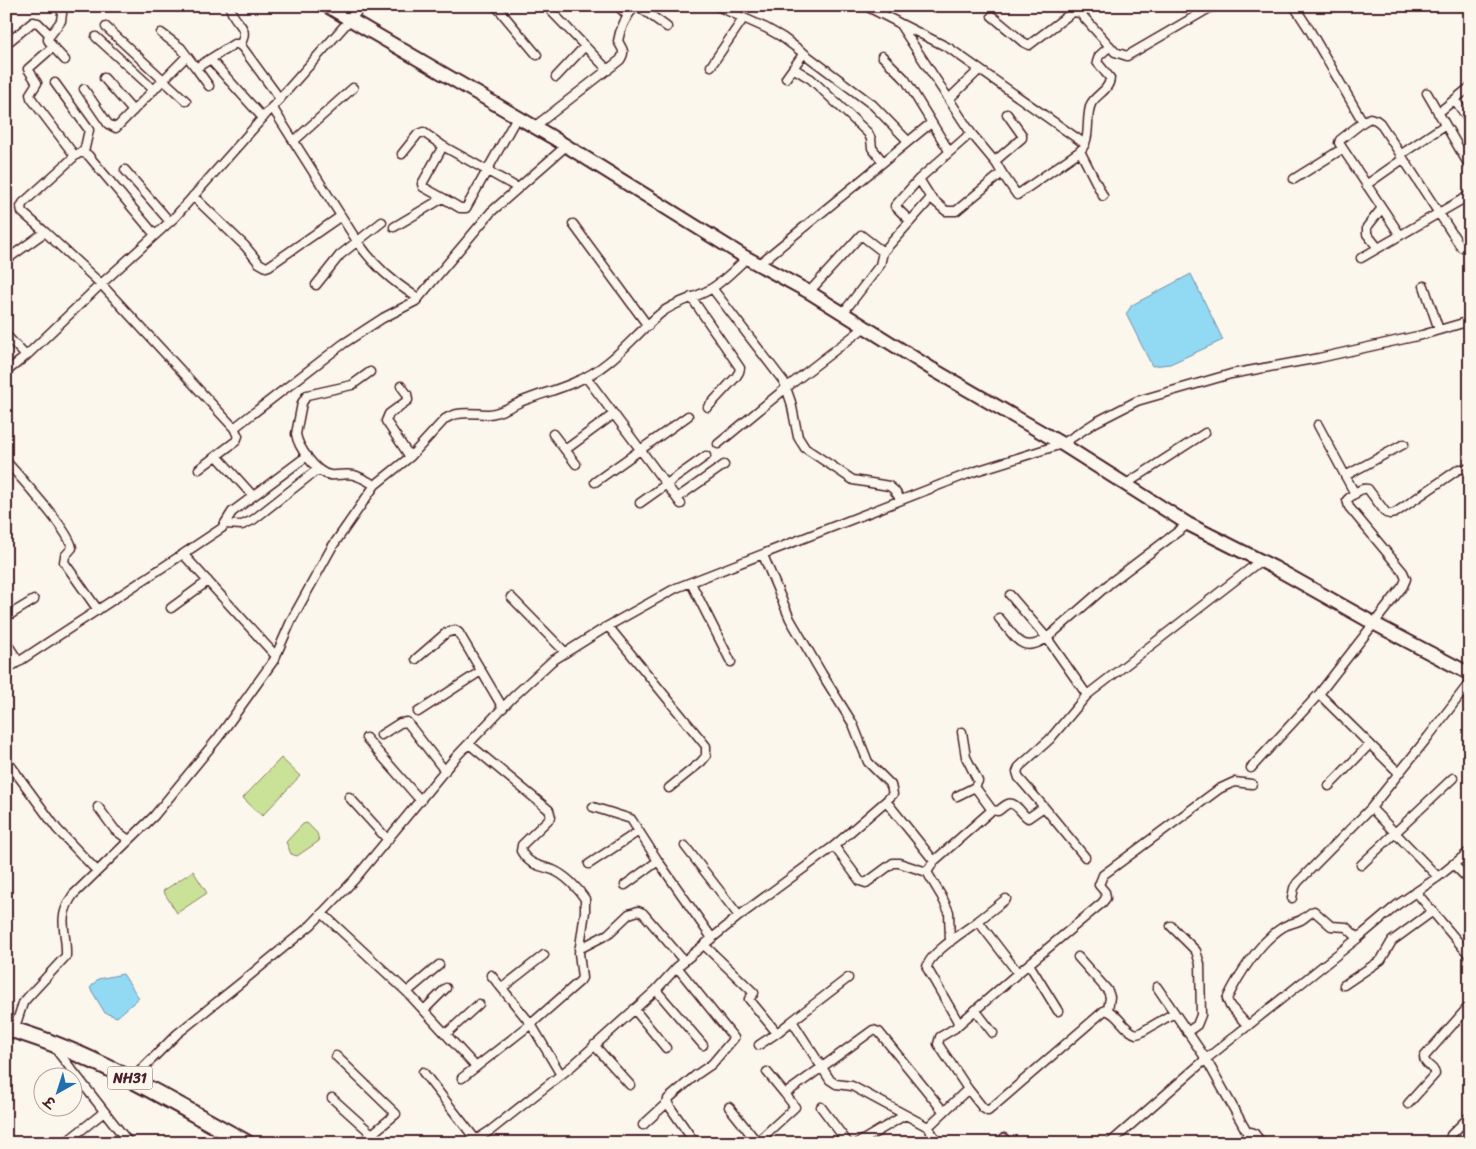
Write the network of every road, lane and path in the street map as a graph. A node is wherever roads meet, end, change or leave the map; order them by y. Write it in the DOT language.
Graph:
graph roads {
  1 [pos="63,6"];
  2 [pos="230,6"];
  3 [pos="327,6"];
  4 [pos="362,6"];
  5 [pos="549,6"];
  6 [pos="618,6"];
  7 [pos="636,6"];
  8 [pos="717,6"];
  9 [pos="866,6"];
  10 [pos="1213,6"];
  11 [pos="1294,6"];
  12 [pos="500,8"];
  13 [pos="627,15"];
  14 [pos="992,16"];
  15 [pos="744,19"];
  16 [pos="350,20"];
  17 [pos="899,23"];
  18 [pos="106,27"];
  19 [pos="667,27"];
  20 [pos="161,33"];
  21 [pos="50,35"];
  22 [pos="96,37"];
  23 [pos="6,44"];
  24 [pos="240,45"];
  25 [pos="585,46"];
  26 [pos="1110,46"];
  27 [pos="53,47"];
  28 [pos="804,53"];
  29 [pos="536,55"];
  30 [pos="186,56"];
  31 [pos="882,56"];
  32 [pos="210,59"];
  33 [pos="65,60"];
  34 [pos="711,66"];
  35 [pos="196,68"];
  36 [pos="793,68"];
  37 [pos="608,70"];
  38 [pos="978,70"];
  39 [pos="556,76"];
  40 [pos="104,78"];
  41 [pos="786,78"];
  42 [pos="163,80"];
  43 [pos="55,83"];
  44 [pos="209,86"];
  45 [pos="1470,87"];
  46 [pos="353,88"];
  47 [pos="84,89"];
  48 [pos="154,90"];
  49 [pos="1427,93"];
  50 [pos="950,98"];
  51 [pos="280,99"];
  52 [pos="1455,100"];
  53 [pos="186,101"];
  54 [pos="272,108"];
  55 [pos="133,111"];
  56 [pos="1438,113"];
  57 [pos="1007,114"];
  58 [pos="517,117"];
  59 [pos="263,118"];
  60 [pos="1363,122"];
  61 [pos="1470,122"];
  62 [pos="931,123"];
  63 [pos="1445,125"];
  64 [pos="534,128"];
  65 [pos="971,132"];
  66 [pos="294,141"];
  67 [pos="908,142"];
  68 [pos="443,146"];
  69 [pos="566,146"];
  70 [pos="1083,148"];
  71 [pos="1342,149"];
  72 [pos="949,151"];
  73 [pos="84,152"];
  74 [pos="1466,153"];
  75 [pos="402,154"];
  76 [pos="75,156"];
  77 [pos="1402,157"];
  78 [pos="883,162"];
  79 [pos="996,163"];
  80 [pos="1470,168"];
  81 [pos="125,170"];
  82 [pos="487,172"];
  83 [pos="1002,173"];
  84 [pos="919,179"];
  85 [pos="1294,179"];
  86 [pos="1366,185"];
  87 [pos="518,188"];
  88 [pos="193,196"];
  89 [pos="1103,196"];
  90 [pos="1470,196"];
  91 [pos="443,198"];
  92 [pos="931,198"];
  93 [pos="1382,208"];
  94 [pos="1439,213"];
  95 [pos="341,216"];
  96 [pos="910,221"];
  97 [pos="170,222"];
  98 [pos="382,222"];
  99 [pos="573,224"];
  100 [pos="394,227"];
  101 [pos="45,232"];
  102 [pos="155,235"];
  103 [pos="1400,235"];
  104 [pos="357,241"];
  105 [pos="1461,246"];
  106 [pos="1378,248"];
  107 [pos="883,252"];
  108 [pos="747,258"];
  109 [pos="1361,258"];
  110 [pos="6,260"];
  111 [pos="759,264"];
  112 [pos="101,284"];
  113 [pos="316,285"];
  114 [pos="1424,286"];
  115 [pos="712,288"];
  116 [pos="809,292"];
  117 [pos="691,297"];
  118 [pos="418,298"];
  119 [pos="843,313"];
  120 [pos="1470,321"];
  121 [pos="648,326"];
  122 [pos="865,327"];
  123 [pos="1438,330"];
  124 [pos="6,334"];
  125 [pos="26,356"];
  126 [pos="6,372"];
  127 [pos="370,372"];
  128 [pos="586,377"];
  129 [pos="401,386"];
  130 [pos="786,388"];
  131 [pos="708,407"];
  132 [pos="614,414"];
  133 [pos="688,416"];
  134 [pos="1318,425"];
  135 [pos="234,428"];
  136 [pos="1205,433"];
  137 [pos="553,434"];
  138 [pos="718,444"];
  139 [pos="1062,444"];
  140 [pos="1404,444"];
  141 [pos="565,450"];
  142 [pos="641,450"];
  143 [pos="217,456"];
  144 [pos="307,456"];
  145 [pos="706,456"];
  146 [pos="410,457"];
  147 [pos="6,461"];
  148 [pos="576,464"];
  149 [pos="724,465"];
  150 [pos="199,469"];
  151 [pos="318,469"];
  152 [pos="1470,469"];
  153 [pos="1345,476"];
  154 [pos="595,482"];
  155 [pos="667,484"];
  156 [pos="1126,484"];
  157 [pos="375,485"];
  158 [pos="1355,494"];
  159 [pos="253,496"];
  160 [pos="901,500"];
  161 [pos="640,503"];
  162 [pos="225,524"];
  163 [pos="1188,524"];
  164 [pos="182,554"];
  165 [pos="763,555"];
  166 [pos="1260,561"];
  167 [pos="208,581"];
  168 [pos="691,583"];
  169 [pos="1010,595"];
  170 [pos="511,597"];
  171 [pos="34,600"];
  172 [pos="171,608"];
  173 [pos="98,610"];
  174 [pos="6,616"];
  175 [pos="999,618"];
  176 [pos="1373,623"];
  177 [pos="608,626"];
  178 [pos="1047,638"];
  179 [pos="6,642"];
  180 [pos="565,652"];
  181 [pos="276,656"];
  182 [pos="416,659"];
  183 [pos="19,662"];
  184 [pos="731,662"];
  185 [pos="6,670"];
  186 [pos="481,670"];
  187 [pos="1470,674"];
  188 [pos="1470,682"];
  189 [pos="1319,694"];
  190 [pos="1087,695"];
  191 [pos="502,708"];
  192 [pos="418,712"];
  193 [pos="962,732"];
  194 [pos="381,735"];
  195 [pos="366,738"];
  196 [pos="469,744"];
  197 [pos="1370,744"];
  198 [pos="11,766"];
  199 [pos="1251,768"];
  200 [pos="445,771"];
  201 [pos="1399,773"];
  202 [pos="1453,778"];
  203 [pos="1252,784"];
  204 [pos="1329,786"];
  205 [pos="975,787"];
  206 [pos="669,788"];
  207 [pos="957,796"];
  208 [pos="349,797"];
  209 [pos="421,801"];
  210 [pos="886,801"];
  211 [pos="593,807"];
  212 [pos="1044,807"];
  213 [pos="98,808"];
  214 [pos="1371,808"];
  215 [pos="992,810"];
  216 [pos="639,831"];
  217 [pos="1395,833"];
  218 [pos="129,840"];
  219 [pos="388,840"];
  220 [pos="686,846"];
  221 [pos="834,846"];
  222 [pos="1470,851"];
  223 [pos="1085,857"];
  224 [pos="658,861"];
  225 [pos="934,861"];
  226 [pos="589,864"];
  227 [pos="1453,864"];
  228 [pos="1361,865"];
  229 [pos="97,872"];
  230 [pos="927,872"];
  231 [pos="1438,877"];
  232 [pos="1470,881"];
  233 [pos="625,885"];
  234 [pos="1416,892"];
  235 [pos="1292,898"];
  236 [pos="1006,899"];
  237 [pos="1432,911"];
  238 [pos="322,913"];
  239 [pos="739,916"];
  240 [pos="978,921"];
  241 [pos="1171,926"];
  242 [pos="712,938"];
  243 [pos="1358,938"];
  244 [pos="950,942"];
  245 [pos="704,945"];
  246 [pos="579,949"];
  247 [pos="544,955"];
  248 [pos="1470,956"];
  249 [pos="1078,957"];
  250 [pos="684,961"];
  251 [pos="1029,964"];
  252 [pos="439,965"];
  253 [pos="677,967"];
  254 [pos="1018,973"];
  255 [pos="491,975"];
  256 [pos="848,978"];
  257 [pos="1344,985"];
  258 [pos="1157,987"];
  259 [pos="446,988"];
  260 [pos="502,988"];
  261 [pos="656,990"];
  262 [pos="407,992"];
  263 [pos="479,1004"];
  264 [pos="1470,1005"];
  265 [pos="424,1010"];
  266 [pos="634,1010"];
  267 [pos="1108,1010"];
  268 [pos="976,1011"];
  269 [pos="1058,1011"];
  270 [pos="1174,1013"];
  271 [pos="792,1021"];
  272 [pos="531,1024"];
  273 [pos="958,1025"];
  274 [pos="1248,1026"];
  275 [pos="10,1029"];
  276 [pos="777,1032"];
  277 [pos="1187,1032"];
  278 [pos="993,1033"];
  279 [pos="446,1034"];
  280 [pos="51,1043"];
  281 [pos="594,1045"];
  282 [pos="703,1045"];
  283 [pos="759,1045"];
  284 [pos="666,1048"];
  285 [pos="336,1056"];
  286 [pos="1206,1059"];
  287 [pos="822,1066"];
  288 [pos="476,1068"];
  289 [pos="423,1072"];
  290 [pos="767,1072"];
  291 [pos="561,1075"];
  292 [pos="462,1078"];
  293 [pos="132,1079"];
  294 [pos="630,1085"];
  295 [pos="968,1089"];
  296 [pos="785,1094"];
  297 [pos="332,1098"];
  298 [pos="668,1102"];
  299 [pos="1408,1104"];
  300 [pos="729,1107"];
  301 [pos="821,1107"];
  302 [pos="104,1112"];
  303 [pos="944,1112"];
  304 [pos="905,1115"];
  305 [pos="1470,1116"];
  306 [pos="643,1125"];
  307 [pos="928,1128"];
  308 [pos="372,1134"];
  309 [pos="1248,1134"];
  310 [pos="228,1139"];
  311 [pos="474,1141"];
  312 [pos="1115,1141"];
  313 [pos="756,1142"];
  314 [pos="65,1143"];
  315 [pos="129,1143"];
  316 [pos="247,1143"];
  317 [pos="361,1143"];
  318 [pos="382,1143"];
  319 [pos="695,1143"];
  320 [pos="848,1143"];
  321 [pos="858,1143"];
  322 [pos="938,1143"];
  323 [pos="1240,1143"];
  324 [pos="1262,1143"];
  325 [pos="1452,1143"];
  1 -- 21 [label="street"];
  2 -- 24 [label="street"];
  3 -- 16 [label="main road"];
  4 -- 16 [label="street"];
  5 -- 25 [label="street"];
  6 -- 13 [label="street"];
  7 -- 13 [label="street"];
  7 -- 19 [label="street"];
  8 -- 15 [label="street"];
  9 -- 17 [label="street"];
  10 -- 26 [label="street"];
  11 -- 60 [label="street"];
  12 -- 29 [label="street"];
  13 -- 37 [label="street"];
  14 -- 26 [label="street"];
  15 -- 28 [label="street"];
  15 -- 34 [label="street"];
  16 -- 51 [label="street"];
  16 -- 58 [label="main road"];
  17 -- 38 [label="street"];
  17 -- 50 [label="street"];
  18 -- 42 [label="street"];
  20 -- 30 [label="street"];
  21 -- 23 [label="street"];
  21 -- 27 [label="street"];
  22 -- 48 [label="street"];
  24 -- 32 [label="street"];
  24 -- 51 [label="street"];
  25 -- 37 [label="street"];
  25 -- 39 [label="street"];
  26 -- 70 [label="street"];
  27 -- 33 [label="street"];
  27 -- 76 [label="street"];
  28 -- 36 [label="street"];
  28 -- 67 [label="street"];
  30 -- 35 [label="street"];
  30 -- 42 [label="street"];
  31 -- 62 [label="street"];
  32 -- 35 [label="street"];
  32 -- 59 [label="street"];
  35 -- 44 [label="street"];
  36 -- 41 [label="street"];
  36 -- 78 [label="street"];
  37 -- 64 [label="street"];
  38 -- 50 [label="street"];
  38 -- 70 [label="street"];
  40 -- 55 [label="street"];
  42 -- 48 [label="street"];
  42 -- 53 [label="street"];
  43 -- 73 [label="street"];
  45 -- 52 [label="street"];
  46 -- 66 [label="street"];
  47 -- 55 [label="street"];
  48 -- 55 [label="street"];
  49 -- 56 [label="street"];
  50 -- 65 [label="street"];
  51 -- 54 [label="street"];
  52 -- 56 [label="street"];
  52 -- 61 [label="street"];
  54 -- 59 [label="street"];
  54 -- 66 [label="street"];
  56 -- 63 [label="street"];
  57 -- 79 [label="street"];
  58 -- 64 [label="main road"];
  58 -- 82 [label="street"];
  59 -- 88 [label="street"];
  60 -- 71 [label="street"];
  60 -- 77 [label="street"];
  62 -- 67 [label="street"];
  62 -- 72 [label="street"];
  63 -- 74 [label="street"];
  63 -- 77 [label="street"];
  64 -- 69 [label="main road"];
  65 -- 72 [label="street"];
  65 -- 79 [label="street"];
  66 -- 95 [label="street"];
  67 -- 78 [label="street"];
  68 -- 75 [label="street"];
  68 -- 82 [label="street"];
  68 -- 91 [label="street"];
  69 -- 87 [label="street"];
  69 -- 108 [label="main road"];
  70 -- 83 [label="street"];
  70 -- 89 [label="street"];
  71 -- 85 [label="street"];
  71 -- 86 [label="street"];
  72 -- 84 [label="street"];
  73 -- 76 [label="street"];
  73 -- 102 [label="street"];
  74 -- 80 [label="street"];
  76 -- 101 [label="street"];
  77 -- 86 [label="street"];
  77 -- 94 [label="street"];
  78 -- 111 [label="street"];
  79 -- 83 [label="street"];
  81 -- 97 [label="street"];
  82 -- 87 [label="street"];
  82 -- 91 [label="street"];
  83 -- 92 [label="street"];
  84 -- 92 [label="street"];
  84 -- 96 [label="street"];
  86 -- 93 [label="street"];
  87 -- 118 [label="street"];
  88 -- 95 [label="street"];
  88 -- 97 [label="street"];
  90 -- 94 [label="street"];
  91 -- 100 [label="street"];
  92 -- 96 [label="street"];
  93 -- 103 [label="street"];
  93 -- 106 [label="street"];
  94 -- 103 [label="street"];
  94 -- 105 [label="street"];
  95 -- 104 [label="street"];
  96 -- 107 [label="street"];
  97 -- 102 [label="street"];
  98 -- 104 [label="street"];
  99 -- 121 [label="street"];
  101 -- 110 [label="street"];
  101 -- 112 [label="street"];
  102 -- 112 [label="street"];
  103 -- 106 [label="street"];
  104 -- 113 [label="street"];
  104 -- 118 [label="street"];
  106 -- 109 [label="street"];
  107 -- 116 [label="street"];
  107 -- 119 [label="street"];
  108 -- 111 [label="main road"];
  108 -- 115 [label="street"];
  111 -- 116 [label="main road"];
  112 -- 125 [label="street"];
  112 -- 135 [label="street"];
  114 -- 123 [label="street"];
  115 -- 117 [label="street"];
  115 -- 130 [label="street"];
  116 -- 119 [label="main road"];
  117 -- 121 [label="street"];
  117 -- 131 [label="street"];
  118 -- 135 [label="street"];
  119 -- 122 [label="main road"];
  120 -- 123 [label="street"];
  121 -- 128 [label="street"];
  122 -- 130 [label="street"];
  122 -- 139 [label="main road"];
  123 -- 139 [label="street"];
  124 -- 125 [label="street"];
  125 -- 126 [label="street"];
  127 -- 144 [label="street"];
  128 -- 132 [label="street"];
  128 -- 146 [label="street"];
  129 -- 146 [label="street"];
  130 -- 138 [label="street"];
  130 -- 160 [label="street"];
  132 -- 141 [label="street"];
  132 -- 142 [label="street"];
  133 -- 142 [label="street"];
  134 -- 153 [label="street"];
  135 -- 143 [label="street"];
  136 -- 156 [label="street"];
  137 -- 141 [label="street"];
  139 -- 156 [label="main road"];
  139 -- 160 [label="street"];
  140 -- 153 [label="street"];
  141 -- 148 [label="street"];
  142 -- 154 [label="street"];
  142 -- 155 [label="street"];
  143 -- 150 [label="street"];
  143 -- 159 [label="street"];
  144 -- 151 [label="street"];
  144 -- 159 [label="street"];
  145 -- 155 [label="street"];
  146 -- 157 [label="street"];
  147 -- 173 [label="street"];
  149 -- 155 [label="street"];
  151 -- 157 [label="street"];
  151 -- 162 [label="street"];
  152 -- 158 [label="street"];
  153 -- 158 [label="street"];
  155 -- 161 [label="street"];
  156 -- 163 [label="main road"];
  157 -- 181 [label="street"];
  158 -- 176 [label="street"];
  159 -- 162 [label="street"];
  160 -- 165 [label="street"];
  162 -- 164 [label="street"];
  163 -- 166 [label="main road"];
  163 -- 178 [label="street"];
  164 -- 167 [label="street"];
  164 -- 173 [label="street"];
  165 -- 168 [label="street"];
  165 -- 210 [label="street"];
  166 -- 176 [label="main road"];
  166 -- 190 [label="street"];
  167 -- 172 [label="street"];
  167 -- 181 [label="street"];
  168 -- 177 [label="street"];
  168 -- 184 [label="street"];
  169 -- 178 [label="street"];
  170 -- 180 [label="street"];
  171 -- 174 [label="street"];
  173 -- 183 [label="street"];
  175 -- 178 [label="street"];
  176 -- 187 [label="main road"];
  176 -- 189 [label="street"];
  177 -- 180 [label="street"];
  177 -- 206 [label="street"];
  178 -- 190 [label="street"];
  179 -- 183 [label="street"];
  180 -- 191 [label="street"];
  181 -- 218 [label="street"];
  182 -- 186 [label="street"];
  183 -- 185 [label="street"];
  186 -- 191 [label="street"];
  186 -- 192 [label="street"];
  188 -- 201 [label="street"];
  189 -- 197 [label="street"];
  189 -- 199 [label="street"];
  190 -- 212 [label="street"];
  191 -- 196 [label="street"];
  193 -- 205 [label="street"];
  194 -- 200 [label="street"];
  195 -- 209 [label="street"];
  196 -- 200 [label="street"];
  196 -- 246 [label="street"];
  197 -- 201 [label="street"];
  197 -- 204 [label="street"];
  198 -- 229 [label="street"];
  200 -- 209 [label="street"];
  201 -- 214 [label="street"];
  202 -- 217 [label="street"];
  203 -- 251 [label="street"];
  205 -- 207 [label="street"];
  205 -- 215 [label="street"];
  208 -- 219 [label="street"];
  209 -- 219 [label="street"];
  210 -- 221 [label="street"];
  210 -- 225 [label="street"];
  211 -- 216 [label="street"];
  212 -- 215 [label="street"];
  212 -- 223 [label="street"];
  213 -- 218 [label="street"];
  214 -- 217 [label="street"];
  214 -- 235 [label="street"];
  215 -- 225 [label="street"];
  216 -- 224 [label="street"];
  216 -- 226 [label="street"];
  217 -- 228 [label="street"];
  217 -- 231 [label="street"];
  218 -- 229 [label="street"];
  219 -- 238 [label="street"];
  220 -- 239 [label="street"];
  221 -- 230 [label="street"];
  221 -- 239 [label="street"];
  222 -- 227 [label="street"];
  224 -- 233 [label="street"];
  224 -- 242 [label="street"];
  225 -- 230 [label="street"];
  227 -- 231 [label="street"];
  227 -- 232 [label="street"];
  229 -- 275 [label="street"];
  230 -- 244 [label="street"];
  231 -- 234 [label="street"];
  234 -- 237 [label="street"];
  234 -- 243 [label="street"];
  236 -- 240 [label="street"];
  237 -- 248 [label="street"];
  237 -- 257 [label="street"];
  238 -- 262 [label="street"];
  238 -- 293 [label="street"];
  239 -- 242 [label="street"];
  240 -- 244 [label="street"];
  240 -- 254 [label="street"];
  241 -- 277 [label="street"];
  242 -- 245 [label="street"];
  243 -- 274 [label="street"];
  243 -- 274 [label="street"];
  244 -- 273 [label="street"];
  245 -- 250 [label="street"];
  245 -- 276 [label="street"];
  246 -- 250 [label="street"];
  246 -- 272 [label="street"];
  247 -- 260 [label="street"];
  249 -- 267 [label="street"];
  250 -- 253 [label="street"];
  251 -- 254 [label="street"];
  251 -- 269 [label="street"];
  252 -- 262 [label="street"];
  253 -- 261 [label="street"];
  253 -- 298 [label="street"];
  254 -- 268 [label="street"];
  255 -- 260 [label="street"];
  256 -- 271 [label="street"];
  258 -- 270 [label="street"];
  259 -- 265 [label="street"];
  260 -- 272 [label="street"];
  261 -- 266 [label="street"];
  261 -- 282 [label="street"];
  262 -- 265 [label="street"];
  263 -- 279 [label="street"];
  264 -- 299 [label="street"];
  265 -- 279 [label="street"];
  266 -- 281 [label="street"];
  266 -- 284 [label="street"];
  267 -- 270 [label="street"];
  267 -- 295 [label="street"];
  268 -- 273 [label="street"];
  268 -- 278 [label="street"];
  270 -- 277 [label="street"];
  271 -- 276 [label="street"];
  271 -- 287 [label="street"];
  272 -- 288 [label="street"];
  272 -- 291 [label="street"];
  273 -- 295 [label="street"];
  274 -- 286 [label="street"];
  275 -- 280 [label="highway, NH31"];
  276 -- 283 [label="street"];
  277 -- 286 [label="street"];
  279 -- 288 [label="street"];
  280 -- 293 [label="highway, NH31"];
  280 -- 302 [label="street"];
  281 -- 291 [label="street"];
  281 -- 294 [label="street"];
  285 -- 308 [label="street"];
  286 -- 309 [label="street"];
  286 -- 312 [label="street"];
  287 -- 296 [label="street"];
  287 -- 303 [label="street"];
  287 -- 304 [label="street"];
  288 -- 292 [label="street"];
  289 -- 311 [label="street"];
  290 -- 296 [label="street"];
  291 -- 311 [label="street"];
  293 -- 310 [label="highway, NH31"];
  295 -- 303 [label="street"];
  296 -- 313 [label="street"];
  297 -- 308 [label="street"];
  298 -- 306 [label="street"];
  298 -- 319 [label="street"];
  300 -- 313 [label="street"];
  301 -- 320 [label="street"];
  302 -- 314 [label="street"];
  302 -- 315 [label="street"];
  303 -- 307 [label="street"];
  304 -- 307 [label="street"];
  304 -- 321 [label="street"];
  305 -- 325 [label="street"];
  307 -- 322 [label="street"];
  308 -- 317 [label="street"];
  308 -- 318 [label="street"];
  309 -- 323 [label="street"];
  309 -- 324 [label="street"];
  310 -- 316 [label="highway, NH31"];
}
